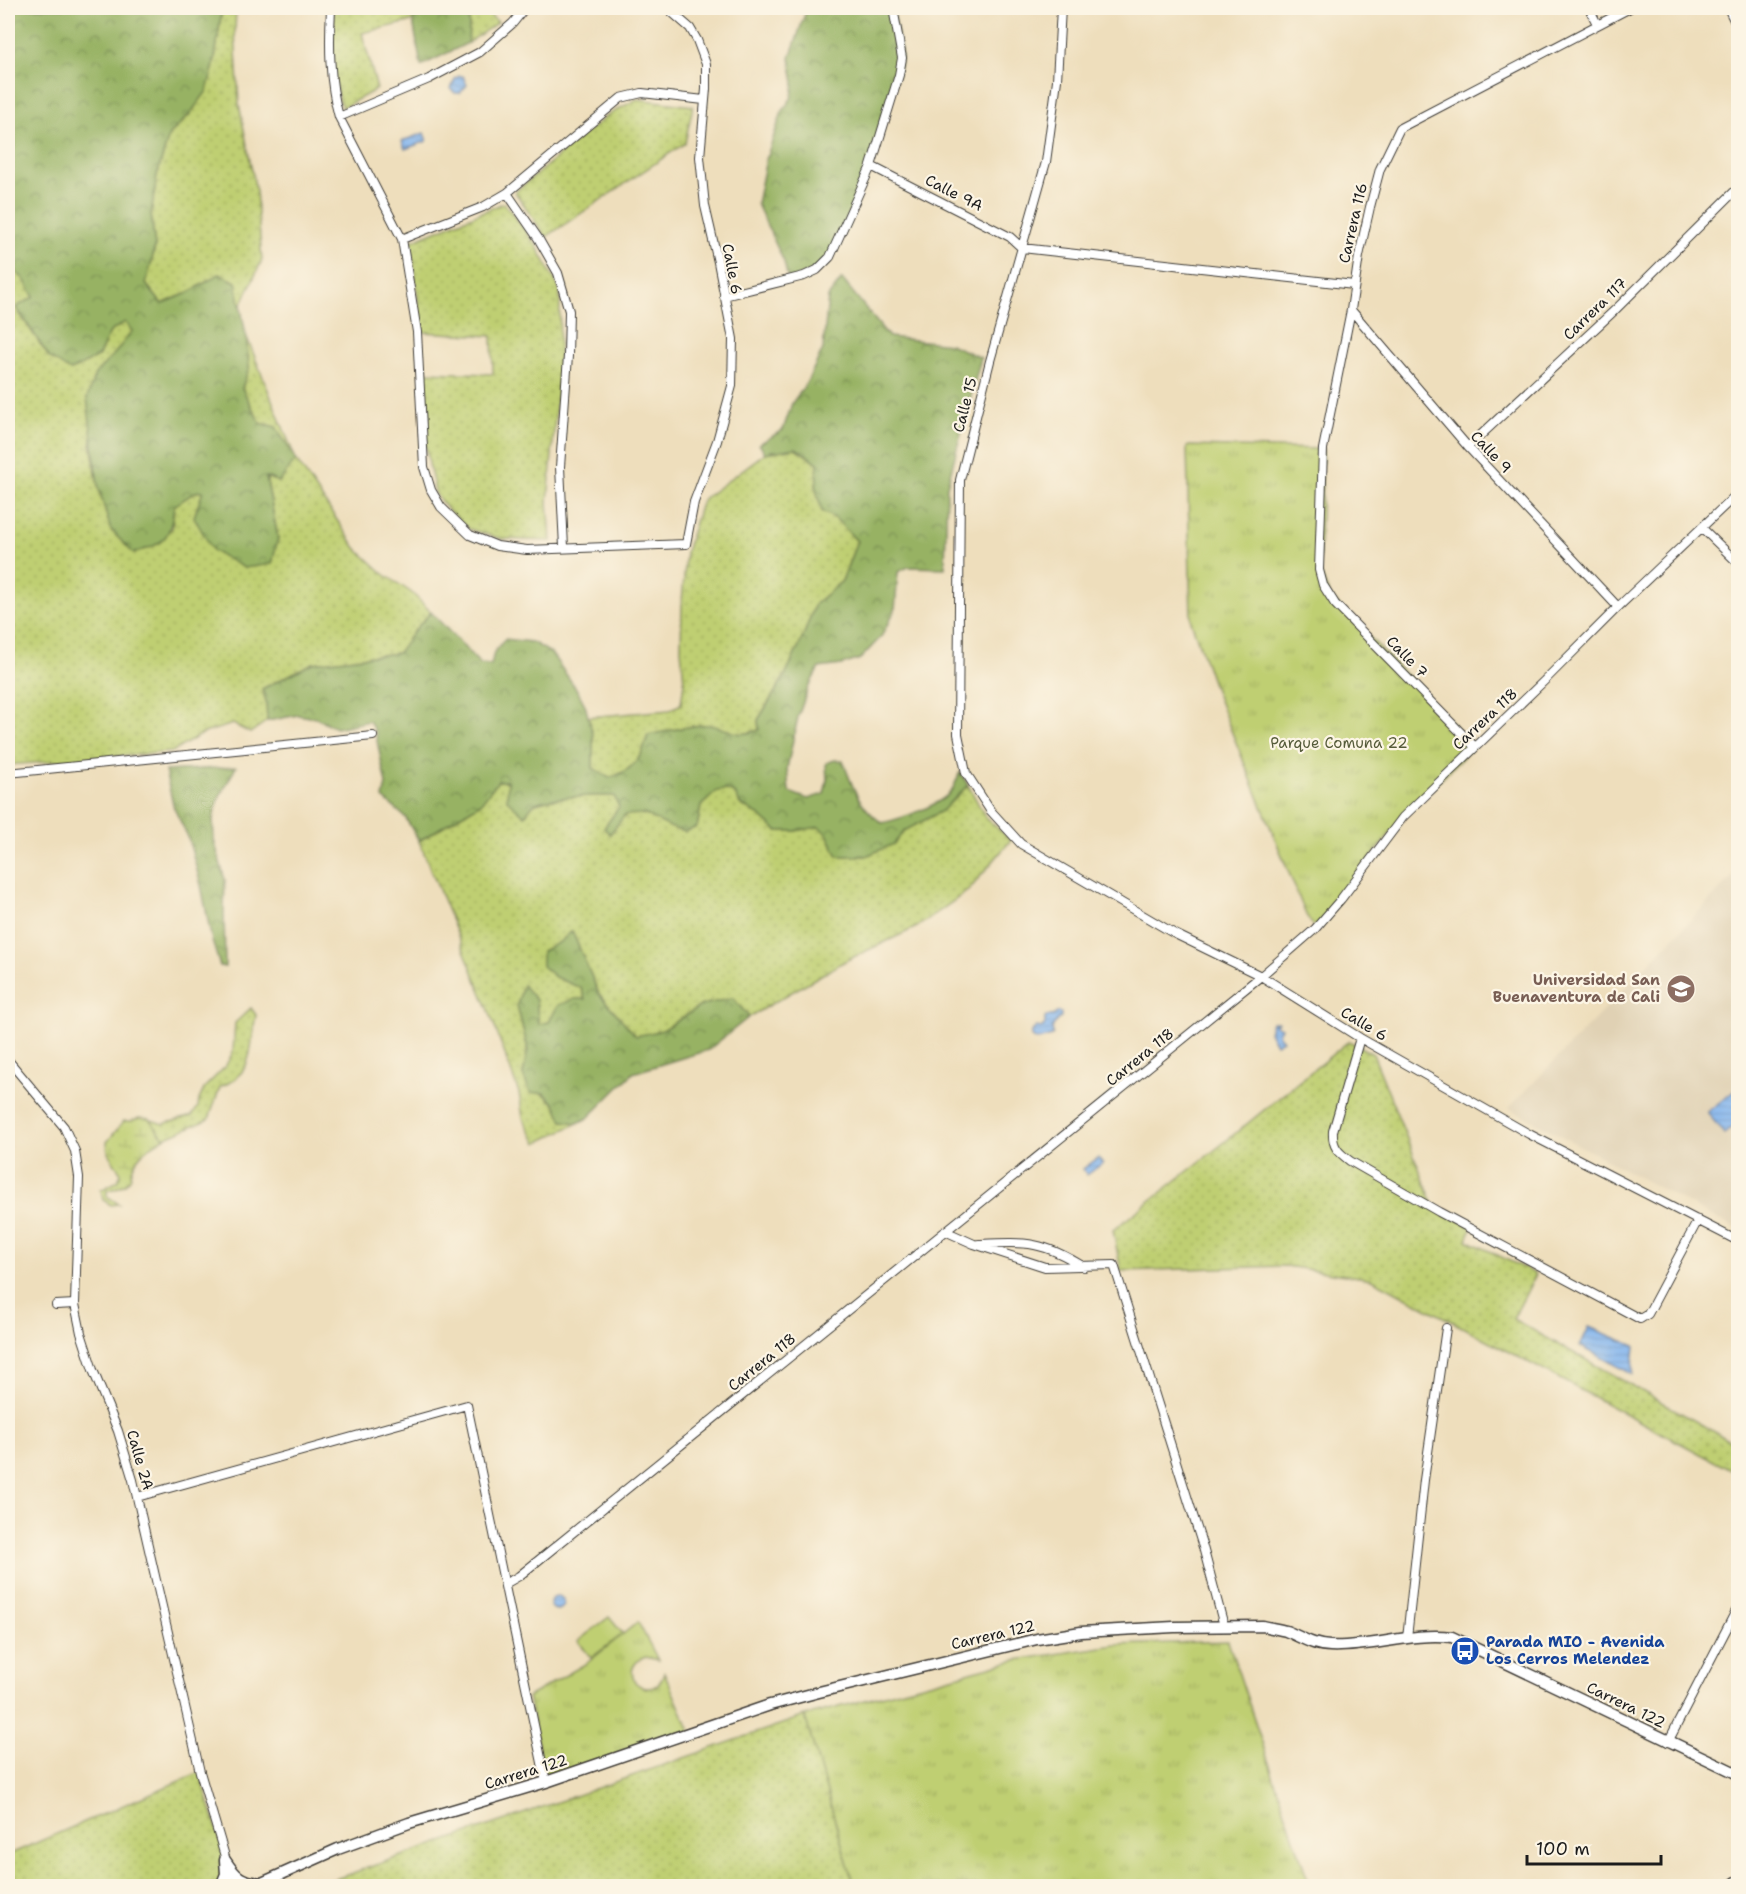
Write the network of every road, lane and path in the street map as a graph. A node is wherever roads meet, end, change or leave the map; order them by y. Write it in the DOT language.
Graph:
graph roads {
  1 [pos="332,8"];
  2 [pos="525,8"];
  3 [pos="667,8"];
  4 [pos="893,8"];
  5 [pos="1061,8"];
  6 [pos="1589,8"];
  7 [pos="1630,8"];
  8 [pos="1728,8"];
  9 [pos="1597,24"];
  10 [pos="1738,28"];
  11 [pos="705,100"];
  12 [pos="339,117"];
  13 [pos="871,166"];
  14 [pos="1738,188"];
  15 [pos="507,193"];
  16 [pos="402,239"];
  17 [pos="1022,248"];
  18 [pos="1354,285"];
  19 [pos="724,296"];
  20 [pos="1351,310"];
  21 [pos="1468,447"];
  22 [pos="1738,493"];
  23 [pos="1702,528"];
  24 [pos="564,547"];
  25 [pos="1738,563"];
  26 [pos="1323,585"];
  27 [pos="1618,607"];
  28 [pos="373,736"];
  29 [pos="1474,746"];
  30 [pos="8,773"];
  31 [pos="990,810"];
  32 [pos="1262,976"];
  33 [pos="1360,1038"];
  34 [pos="8,1060"];
  35 [pos="1698,1220"];
  36 [pos="945,1231"];
  37 [pos="1738,1240"];
  38 [pos="974,1244"];
  39 [pos="1084,1267"];
  40 [pos="75,1304"];
  41 [pos="56,1305"];
  42 [pos="1446,1328"];
  43 [pos="136,1497"];
  44 [pos="505,1584"];
  45 [pos="1738,1607"];
  46 [pos="1224,1626"];
  47 [pos="1407,1638"];
  48 [pos="1668,1742"];
  49 [pos="1738,1774"];
  50 [pos="546,1782"];
  51 [pos="225,1860"];
  52 [pos="1738,1881"];
  53 [pos="259,1885"];
  54 [pos="221,1887"];
  55 [pos="231,1887"];
  56 [pos="1731,1887"];
  1 -- 12 [label="street"];
  2 -- 12 [label="street"];
  3 -- 11 [label="street, Calle 6"];
  4 -- 13 [label="street"];
  5 -- 17 [label="street, Calle 15"];
  6 -- 9 [label="street"];
  7 -- 9 [label="street, Carrera 116"];
  8 -- 10 [label="street"];
  9 -- 18 [label="street, Carrera 116"];
  11 -- 15 [label="street"];
  11 -- 19 [label="street, Calle 6"];
  12 -- 16 [label="street"];
  13 -- 17 [label="street, Calle 9A"];
  13 -- 19 [label="street"];
  14 -- 21 [label="street, Carrera 117"];
  15 -- 16 [label="street"];
  15 -- 24 [label="street"];
  16 -- 24 [label="street"];
  17 -- 18 [label="street"];
  17 -- 31 [label="street, Calle 15"];
  18 -- 20 [label="street, Carrera 116"];
  19 -- 24 [label="street, Calle 6"];
  20 -- 21 [label="street, Calle 9"];
  20 -- 26 [label="street, Carrera 116"];
  21 -- 27 [label="street, Calle 9"];
  22 -- 23 [label="street, Carrera 118"];
  23 -- 25 [label="street"];
  23 -- 27 [label="street, Carrera 118"];
  26 -- 29 [label="street, Calle 7"];
  27 -- 29 [label="street, Carrera 118"];
  28 -- 30 [label="street"];
  29 -- 32 [label="street, Carrera 118"];
  31 -- 32 [label="street, Calle 6"];
  32 -- 33 [label="street, Calle 6"];
  32 -- 36 [label="street, Carrera 118"];
  33 -- 35 [label="street, Calle 6"];
  33 -- 35 [label="street"];
  34 -- 40 [label="street, Calle 2A"];
  35 -- 37 [label="street, Calle 6"];
  36 -- 38 [label="street"];
  36 -- 44 [label="street, Carrera 118"];
  38 -- 39 [label="street"];
  38 -- 39 [label="street"];
  39 -- 46 [label="street"];
  40 -- 41 [label="street"];
  40 -- 43 [label="street, Calle 2A"];
  42 -- 47 [label="street"];
  43 -- 44 [label="street"];
  43 -- 51 [label="street, Calle 2A"];
  44 -- 50 [label="street"];
  45 -- 48 [label="street"];
  46 -- 47 [label="street, Carrera 122"];
  46 -- 50 [label="street, Carrera 122"];
  47 -- 48 [label="street, Carrera 122"];
  48 -- 49 [label="street, Carrera 122"];
  50 -- 53 [label="street, Carrera 122"];
  51 -- 53 [label="street"];
  51 -- 54 [label="street"];
  51 -- 55 [label="street, Calle 2A"];
  52 -- 56 [label="street"];
}
